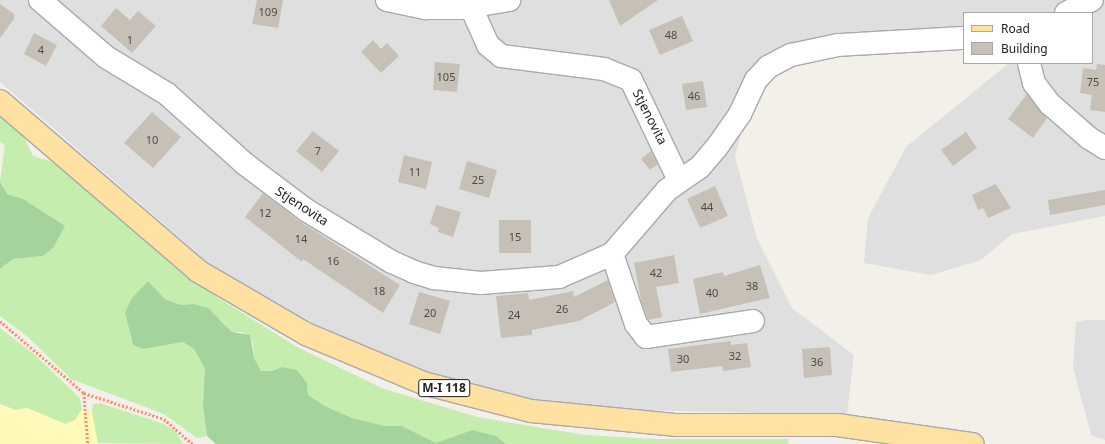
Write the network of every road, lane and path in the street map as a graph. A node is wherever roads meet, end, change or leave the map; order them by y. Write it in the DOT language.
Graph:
graph roads {
  1 [pos="40,0"];
  2 [pos="387,0"];
  3 [pos="509,0"];
  4 [pos="1092,0"];
  5 [pos="468,3"];
  6 [pos="1068,12"];
  7 [pos="963,38"];
  8 [pos="1029,64"];
  9 [pos="0,101"];
  10 [pos="1105,148"];
  11 [pos="679,180"];
  12 [pos="612,254"];
  13 [pos="0,321"];
  14 [pos="753,321"];
  15 [pos="84,393"];
  16 [pos="88,444"];
  17 [pos="193,444"];
  18 [pos="973,444"];
  1 -- 12 [label="street, Stjenovita"];
  2 -- 5 [label="street"];
  3 -- 5 [label="street"];
  4 -- 6 [label="street"];
  5 -- 11 [label="street, Stjenovita"];
  7 -- 11 [label="street"];
  8 -- 10 [label="street"];
  9 -- 18 [label="main road, M-I 118"];
  11 -- 12 [label="street, Stjenovita"];
  12 -- 14 [label="street"];
  13 -- 15 [label="path"];
  15 -- 16 [label="path"];
  15 -- 17 [label="path"];
}
